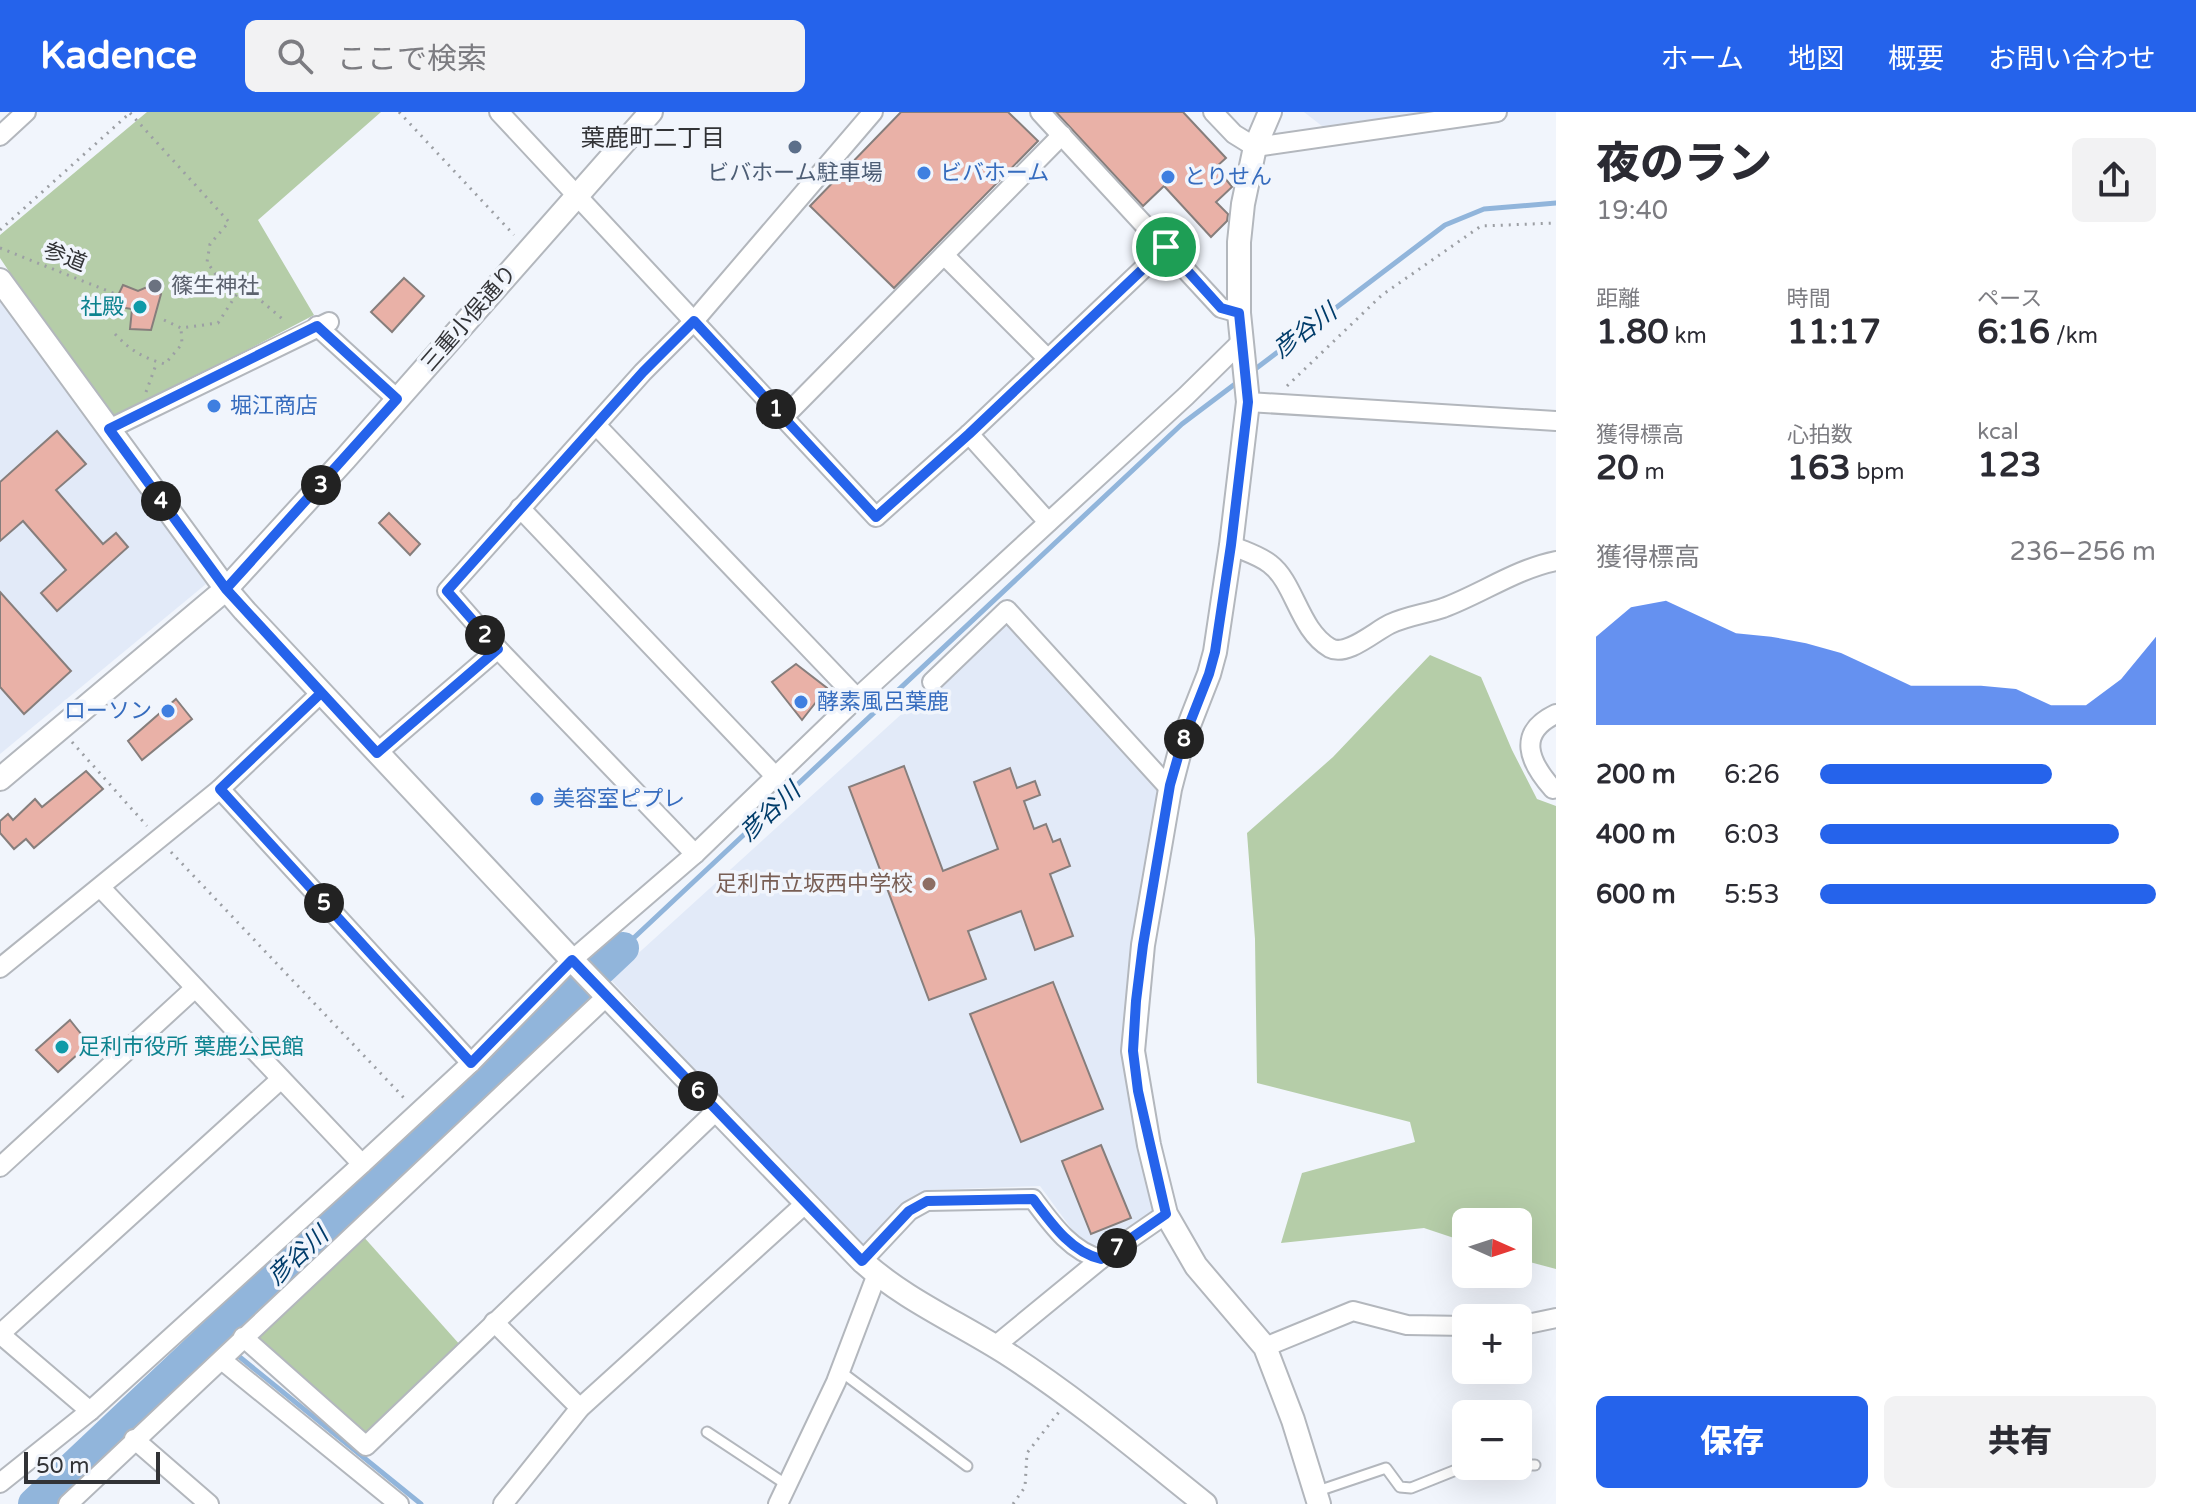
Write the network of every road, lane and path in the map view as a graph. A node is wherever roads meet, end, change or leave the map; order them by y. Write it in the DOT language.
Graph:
graph roads {
  1 [pos="26,112"];
  2 [pos="131,112"];
  3 [pos="399,112"];
  4 [pos="499,112"];
  5 [pos="651,112"];
  6 [pos="873,112"];
  7 [pos="1040,112"];
  8 [pos="1213,112"];
  9 [pos="1270,112"];
  10 [pos="1497,112"];
  11 [pos="1062,135"];
  12 [pos="0,136"];
  13 [pos="1255,147"];
  14 [pos="577,196"];
  15 [pos="1556,223"];
  16 [pos="0,230"];
  17 [pos="517,239"];
  18 [pos="1166,247"];
  19 [pos="0,248"];
  20 [pos="944,255"];
  21 [pos="0,280"];
  22 [pos="238,292"];
  23 [pos="118,295"];
  24 [pos="1239,313"];
  25 [pos="164,320"];
  26 [pos="694,321"];
  27 [pos="316,327"];
  28 [pos="181,328"];
  29 [pos="115,334"];
  30 [pos="1241,350"];
  31 [pos="1048,359"];
  32 [pos="397,399"];
  33 [pos="1255,399"];
  34 [pos="784,417"];
  35 [pos="1556,421"];
  36 [pos="596,425"];
  37 [pos="109,429"];
  38 [pos="969,434"];
  39 [pos="520,508"];
  40 [pos="1048,522"];
  41 [pos="1231,545"];
  42 [pos="1556,561"];
  43 [pos="226,589"];
  44 [pos="498,649"];
  45 [pos="932,682"];
  46 [pos="321,693"];
  47 [pos="857,698"];
  48 [pos="1556,714"];
  49 [pos="69,740"];
  50 [pos="377,753"];
  51 [pos="776,777"];
  52 [pos="0,779"];
  53 [pos="220,789"];
  54 [pos="1170,789"];
  55 [pos="1553,789"];
  56 [pos="159,839"];
  57 [pos="695,854"];
  58 [pos="101,888"];
  59 [pos="576,964"];
  60 [pos="0,968"];
  61 [pos="195,988"];
  62 [pos="602,991"];
  63 [pos="471,1063"];
  64 [pos="281,1079"];
  65 [pos="717,1110"];
  66 [pos="417,1113"];
  67 [pos="362,1164"];
  68 [pos="0,1167"];
  69 [pos="806,1203"];
  70 [pos="1166,1214"];
  71 [pos="1101,1259"];
  72 [pos="869,1267"];
  73 [pos="1556,1318"];
  74 [pos="494,1322"];
  75 [pos="1532,1323"];
  76 [pos="1452,1326"];
  77 [pos="0,1334"];
  78 [pos="243,1337"];
  79 [pos="995,1346"];
  80 [pos="1265,1347"];
  81 [pos="223,1361"];
  82 [pos="840,1371"];
  83 [pos="1075,1400"];
  84 [pos="580,1408"];
  85 [pos="90,1411"];
  86 [pos="707,1432"];
  87 [pos="134,1439"];
  88 [pos="967,1466"];
  89 [pos="1452,1472"];
  90 [pos="0,1483"];
  91 [pos="787,1485"];
  92 [pos="1317,1498"];
  93 [pos="68,1504"];
  94 [pos="209,1504"];
  95 [pos="399,1504"];
  96 [pos="503,1504"];
  97 [pos="778,1504"];
  98 [pos="1013,1504"];
  99 [pos="1205,1504"];
  1 -- 12 [label="street"];
  2 -- 16 [label="path"];
  2 -- 22 [label="path"];
  3 -- 17 [label="path"];
  4 -- 14 [label="street"];
  5 -- 14 [label="street, 三重小俣通り"];
  6 -- 26 [label="street"];
  7 -- 11 [label="street"];
  8 -- 13 [label="street"];
  9 -- 13 [label="street"];
  10 -- 13 [label="street"];
  11 -- 18 [label="street"];
  11 -- 20 [label="street"];
  13 -- 24 [label="street"];
  14 -- 26 [label="street"];
  14 -- 32 [label="street, 三重小俣通り"];
  15 -- 33 [label="path"];
  18 -- 24 [label="street"];
  18 -- 31 [label="street"];
  19 -- 23 [label="path, 参道"];
  20 -- 31 [label="street"];
  20 -- 34 [label="street"];
  21 -- 37 [label="street"];
  22 -- 27 [label="path"];
  22 -- 28 [label="path"];
  24 -- 30 [label="street"];
  25 -- 28 [label="path"];
  26 -- 34 [label="street"];
  26 -- 36 [label="street"];
  27 -- 32 [label="street"];
  27 -- 37 [label="street"];
  28 -- 29 [label="path"];
  30 -- 33 [label="street"];
  30 -- 40 [label="street"];
  31 -- 38 [label="street"];
  32 -- 43 [label="street, 三重小俣通り"];
  33 -- 35 [label="street"];
  33 -- 41 [label="street"];
  34 -- 38 [label="street"];
  36 -- 39 [label="street"];
  36 -- 47 [label="street"];
  37 -- 43 [label="street"];
  38 -- 40 [label="street"];
  39 -- 44 [label="street"];
  39 -- 51 [label="street"];
  40 -- 47 [label="street"];
  41 -- 42 [label="street"];
  41 -- 54 [label="street"];
  43 -- 46 [label="street"];
  43 -- 52 [label="street, 三重小俣通り"];
  44 -- 50 [label="street"];
  44 -- 57 [label="street"];
  45 -- 54 [label="street"];
  46 -- 50 [label="street"];
  46 -- 53 [label="street"];
  47 -- 51 [label="street"];
  48 -- 55 [label="street"];
  49 -- 56 [label="path"];
  50 -- 59 [label="street"];
  51 -- 57 [label="street"];
  53 -- 56 [label="street"];
  53 -- 63 [label="street"];
  54 -- 70 [label="street"];
  56 -- 58 [label="street"];
  56 -- 66 [label="path"];
  57 -- 59 [label="street"];
  58 -- 60 [label="street"];
  58 -- 61 [label="street"];
  59 -- 62 [label="street"];
  59 -- 63 [label="street"];
  61 -- 64 [label="street"];
  61 -- 68 [label="street"];
  62 -- 65 [label="street"];
  62 -- 78 [label="street"];
  63 -- 66 [label="street"];
  64 -- 67 [label="street"];
  64 -- 77 [label="street"];
  65 -- 69 [label="street"];
  65 -- 74 [label="street"];
  66 -- 67 [label="street"];
  67 -- 85 [label="street"];
  69 -- 72 [label="street"];
  69 -- 84 [label="street"];
  70 -- 71 [label="street"];
  70 -- 80 [label="street"];
  71 -- 72 [label="street"];
  71 -- 79 [label="street"];
  72 -- 79 [label="street"];
  72 -- 82 [label="street"];
  73 -- 75 [label="street"];
  74 -- 78 [label="street"];
  74 -- 84 [label="street"];
  76 -- 80 [label="street"];
  77 -- 85 [label="street"];
  78 -- 81 [label="street"];
  79 -- 83 [label="street"];
  80 -- 92 [label="street"];
  81 -- 87 [label="street"];
  81 -- 95 [label="street"];
  82 -- 88 [label="lane"];
  82 -- 91 [label="street"];
  83 -- 98 [label="path"];
  83 -- 99 [label="street"];
  84 -- 96 [label="street"];
  85 -- 90 [label="street"];
  86 -- 91 [label="lane"];
  87 -- 93 [label="street"];
  87 -- 94 [label="street"];
  89 -- 92 [label="lane"];
  91 -- 97 [label="street"];
}
